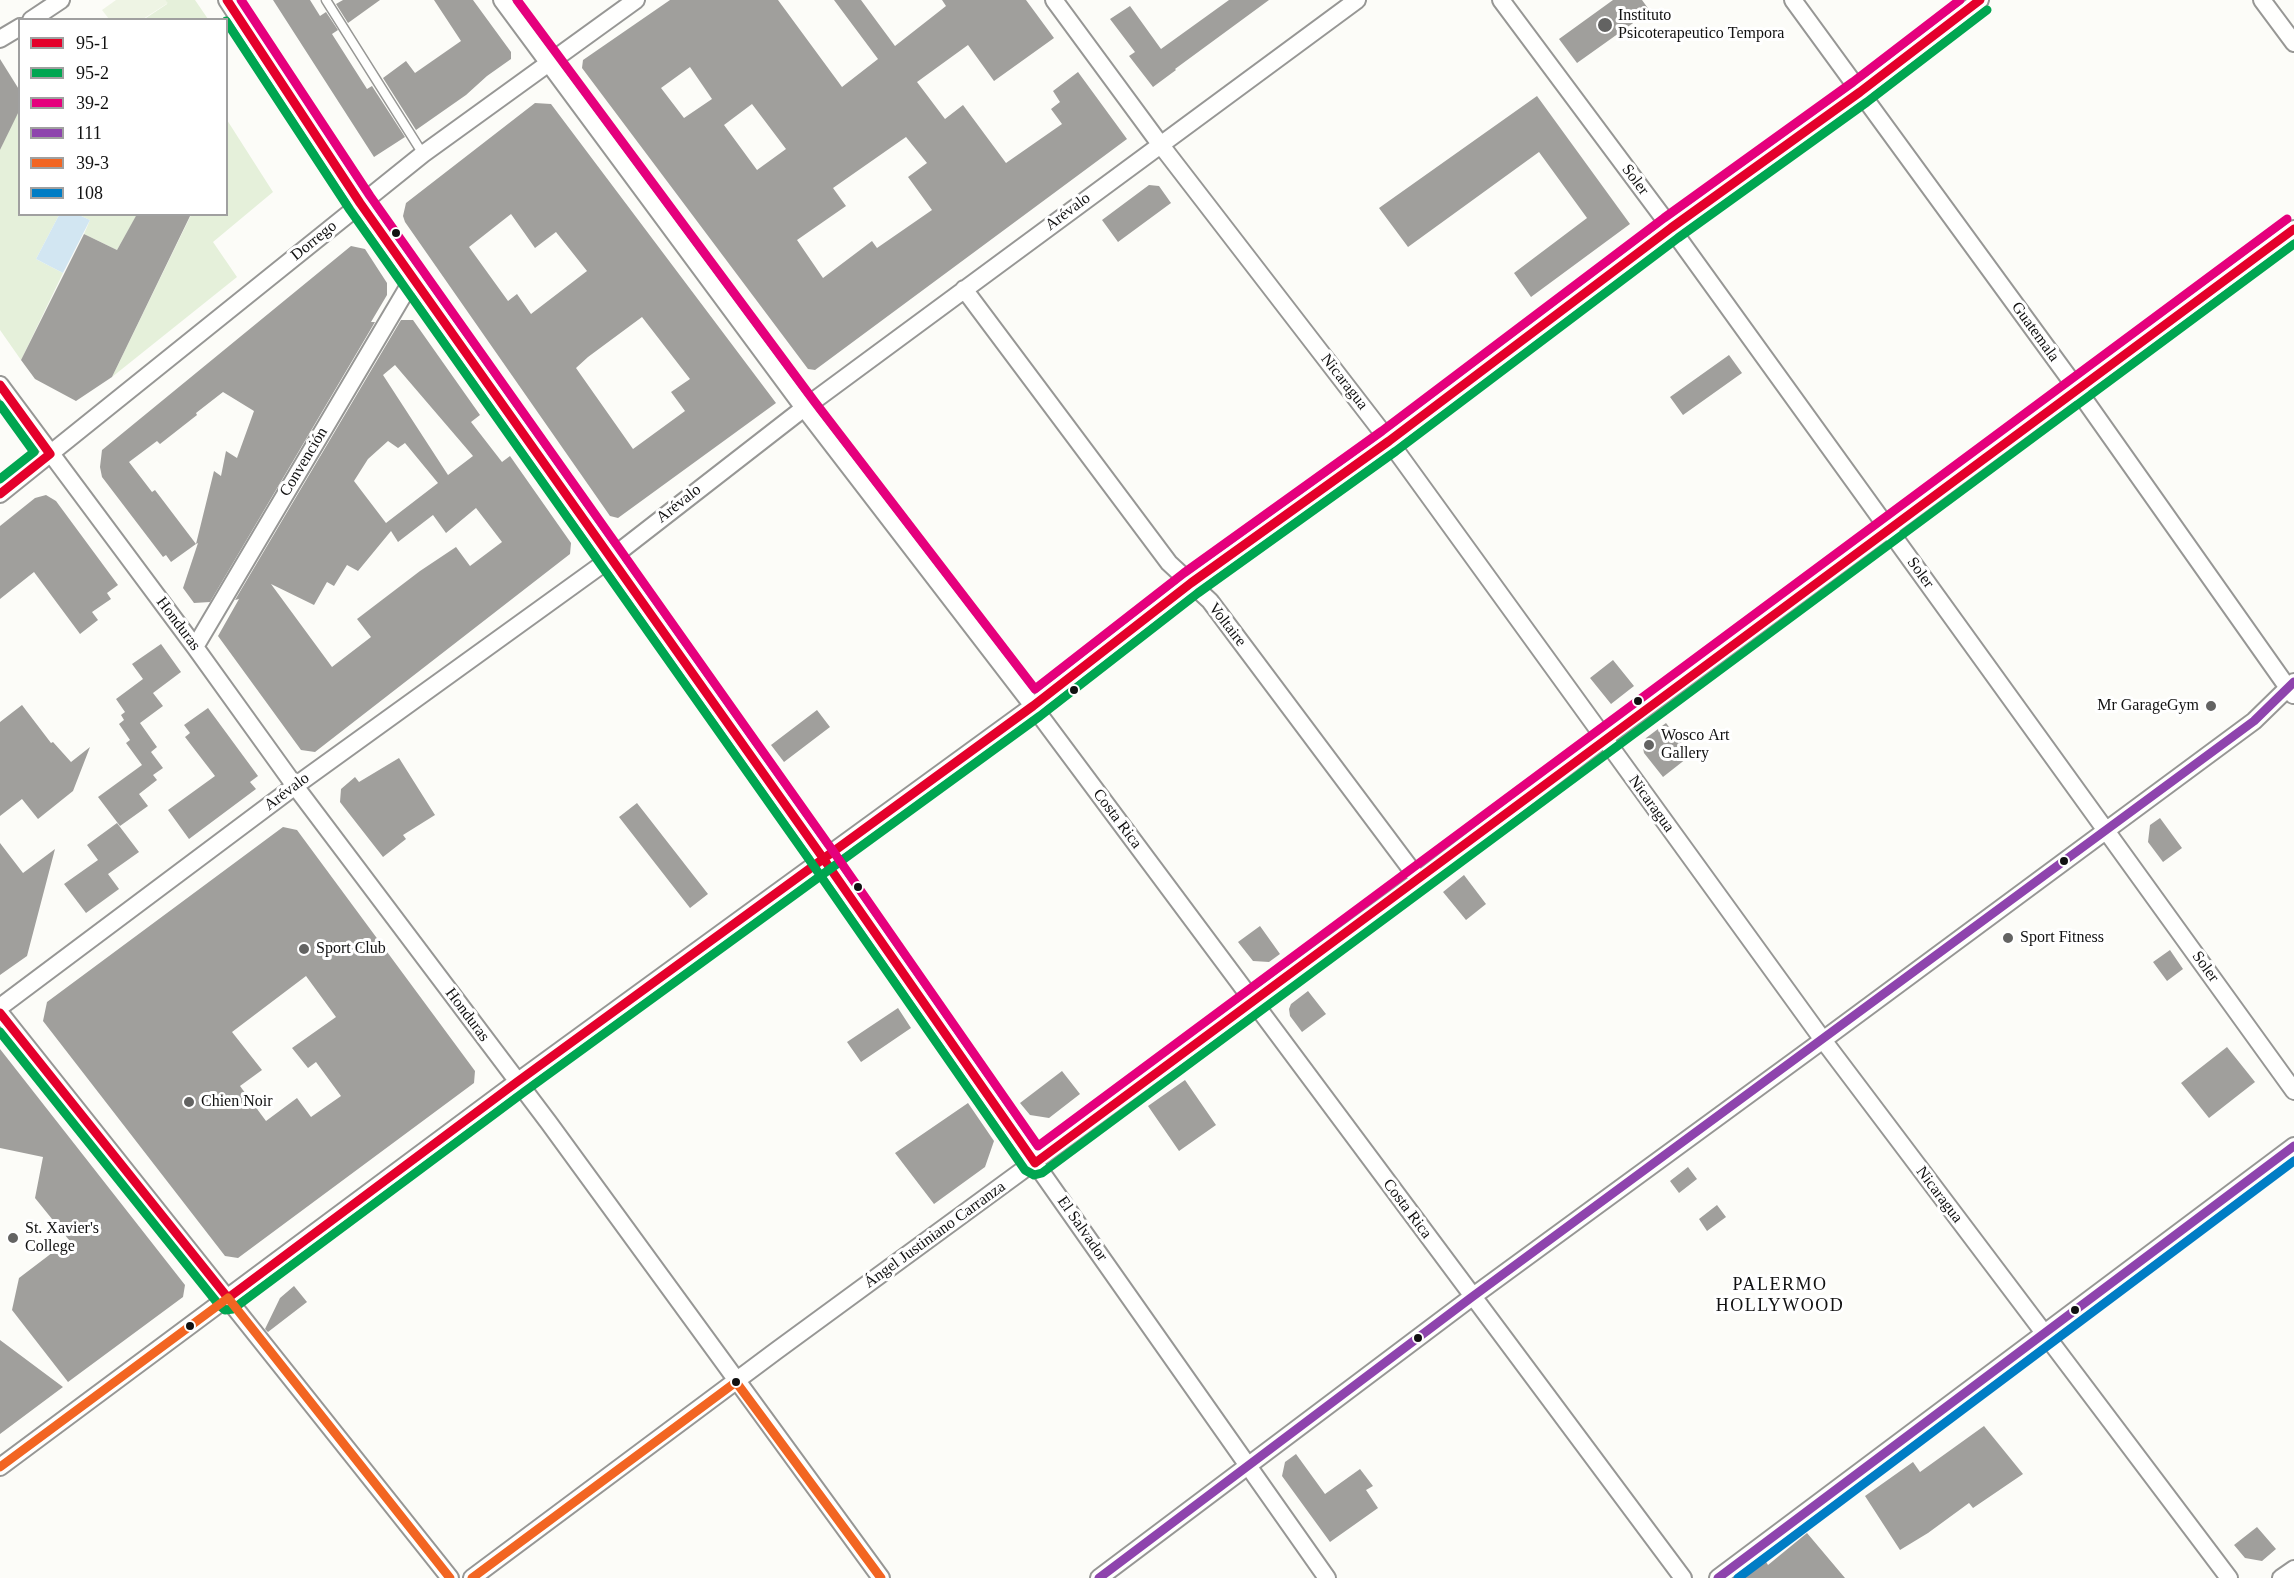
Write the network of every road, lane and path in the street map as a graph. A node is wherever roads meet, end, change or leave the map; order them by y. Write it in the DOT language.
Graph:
graph roads {
  1 [pos="61,0"];
  2 [pos="326,0"];
  3 [pos="502,0"];
  4 [pos="636,0"];
  5 [pos="1053,0"];
  6 [pos="1357,0"];
  7 [pos="1501,0"];
  8 [pos="1793,0"];
  9 [pos="1980,0"];
  10 [pos="2262,0"];
  11 [pos="232,2"];
  12 [pos="34,18"];
  13 [pos="18,28"];
  14 [pos="0,39"];
  15 [pos="2294,43"];
  16 [pos="547,63"];
  17 [pos="1860,92"];
  18 [pos="1160,144"];
  19 [pos="423,154"];
  20 [pos="360,203"];
  21 [pos="1671,228"];
  22 [pos="2294,229"];
  23 [pos="414,277"];
  24 [pos="964,289"];
  25 [pos="0,385"];
  26 [pos="2078,389"];
  27 [pos="804,408"];
  28 [pos="1389,441"];
  29 [pos="50,454"];
  30 [pos="0,494"];
  31 [pos="1889,530"];
  32 [pos="610,558"];
  33 [pos="1191,583"];
  34 [pos="195,647"];
  35 [pos="2292,688"];
  36 [pos="1033,706"];
  37 [pos="1604,740"];
  38 [pos="295,786"];
  39 [pos="2105,830"];
  40 [pos="823,858"];
  41 [pos="1419,880"];
  42 [pos="1252,1000"];
  43 [pos="0,1007"];
  44 [pos="0,1013"];
  45 [pos="1823,1040"];
  46 [pos="517,1082"];
  47 [pos="2294,1091"];
  48 [pos="2294,1146"];
  49 [pos="1035,1163"];
  50 [pos="1472,1297"];
  51 [pos="228,1298"];
  52 [pos="2043,1335"];
  53 [pos="736,1382"];
  54 [pos="1249,1465"];
  55 [pos="0,1467"];
  56 [pos="2294,1569"];
  57 [pos="450,1578"];
  58 [pos="472,1578"];
  59 [pos="881,1578"];
  60 [pos="1099,1578"];
  61 [pos="1328,1578"];
  62 [pos="1683,1578"];
  63 [pos="1718,1578"];
  64 [pos="2229,1578"];
  65 [pos="2281,1578"];
  1 -- 12 [label="street"];
  2 -- 19 [label="lane"];
  3 -- 16 [label="street, Costa Rica"];
  4 -- 16 [label="street, Dorrego"];
  5 -- 18 [label="street, Nicaragua"];
  6 -- 18 [label="street, Arévalo"];
  7 -- 21 [label="street, Soler"];
  8 -- 17 [label="street, Guatemala"];
  9 -- 17 [label="street"];
  10 -- 15 [label="street"];
  11 -- 20 [label="street, El Salvador"];
  13 -- 14 [label="street"];
  16 -- 19 [label="street, Dorrego"];
  16 -- 27 [label="street, Costa Rica"];
  17 -- 21 [label="street"];
  17 -- 26 [label="street, Guatemala"];
  18 -- 24 [label="street, Arévalo"];
  18 -- 28 [label="street, Nicaragua"];
  19 -- 20 [label="street, Dorrego"];
  20 -- 23 [label="street, El Salvador"];
  20 -- 29 [label="street, Dorrego"];
  21 -- 28 [label="street"];
  21 -- 31 [label="street, Soler"];
  22 -- 26 [label="street, Ángel Justiniano Carranza"];
  23 -- 32 [label="street, El Salvador"];
  23 -- 34 [label="street, Convención"];
  24 -- 27 [label="street, Arévalo"];
  24 -- 33 [label="street, Voltaire"];
  25 -- 29 [label="street, Honduras"];
  26 -- 31 [label="street, Ángel Justiniano Carranza"];
  26 -- 35 [label="street, Guatemala"];
  27 -- 32 [label="street, Arévalo"];
  27 -- 36 [label="street, Costa Rica"];
  28 -- 33 [label="street"];
  28 -- 37 [label="street, Nicaragua"];
  29 -- 30 [label="street, Dorrego"];
  29 -- 34 [label="street, Honduras"];
  31 -- 37 [label="street, Ángel Justiniano Carranza"];
  31 -- 39 [label="street, Soler"];
  32 -- 38 [label="street, Arévalo"];
  32 -- 40 [label="street, El Salvador"];
  33 -- 36 [label="street"];
  33 -- 41 [label="street, Voltaire"];
  34 -- 38 [label="street, Honduras"];
  35 -- 39 [label="street"];
  36 -- 40 [label="street"];
  36 -- 42 [label="street, Costa Rica"];
  37 -- 41 [label="street, Ángel Justiniano Carranza"];
  37 -- 45 [label="street, Nicaragua"];
  38 -- 43 [label="street, Arévalo"];
  38 -- 46 [label="street, Honduras"];
  39 -- 45 [label="street"];
  39 -- 47 [label="street, Soler"];
  40 -- 46 [label="street"];
  40 -- 49 [label="street, El Salvador"];
  41 -- 42 [label="street, Ángel Justiniano Carranza"];
  42 -- 49 [label="street, Ángel Justiniano Carranza"];
  42 -- 50 [label="street, Costa Rica"];
  44 -- 51 [label="street"];
  45 -- 50 [label="street"];
  45 -- 52 [label="street, Nicaragua"];
  46 -- 51 [label="street"];
  46 -- 53 [label="street, Honduras"];
  48 -- 52 [label="street"];
  49 -- 53 [label="street, Ángel Justiniano Carranza"];
  49 -- 54 [label="street, El Salvador"];
  50 -- 54 [label="street"];
  50 -- 62 [label="street, Costa Rica"];
  51 -- 55 [label="street"];
  51 -- 57 [label="street"];
  52 -- 63 [label="street"];
  52 -- 64 [label="street, Nicaragua"];
  53 -- 58 [label="street, Ángel Justiniano Carranza"];
  53 -- 59 [label="street, Honduras"];
  54 -- 60 [label="street"];
  54 -- 61 [label="street, El Salvador"];
  56 -- 65 [label="street"];
}
